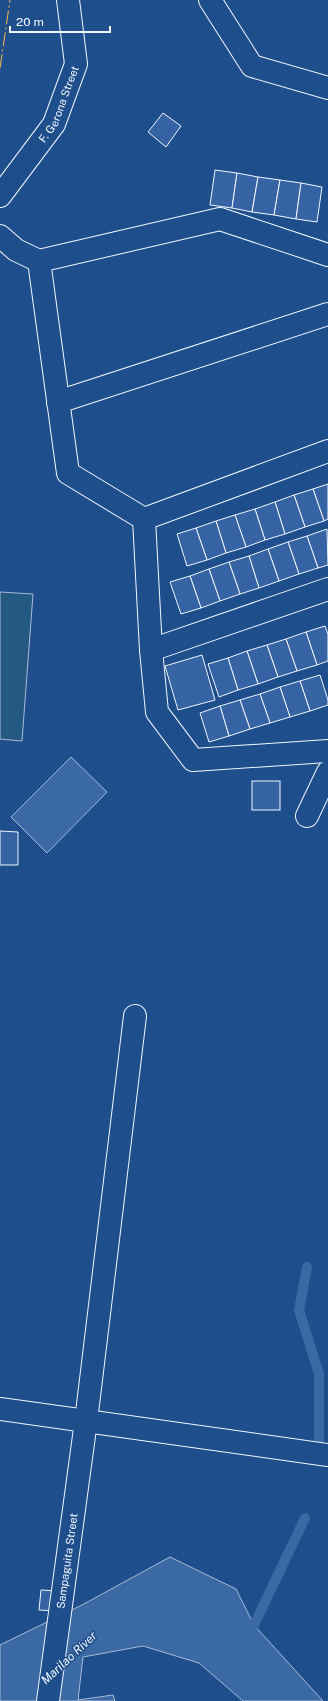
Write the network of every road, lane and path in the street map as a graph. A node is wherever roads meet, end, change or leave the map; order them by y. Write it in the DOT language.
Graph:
graph roads {
  1 [pos="68,0"];
  2 [pos="210,0"];
  3 [pos="328,88"];
  4 [pos="0,196"];
  5 [pos="0,236"];
  6 [pos="328,255"];
  7 [pos="39,261"];
  8 [pos="328,314"];
  9 [pos="58,402"];
  10 [pos="328,451"];
  11 [pos="144,519"];
  12 [pos="328,589"];
  13 [pos="151,650"];
  14 [pos="328,751"];
  15 [pos="328,772"];
  16 [pos="307,816"];
  17 [pos="135,1016"];
  18 [pos="0,1410"];
  19 [pos="86,1422"];
  20 [pos="328,1455"];
  21 [pos="48,1701"];
  1 -- 4 [label="street, F. Gerona Street"];
  2 -- 3 [label="street"];
  5 -- 7 [label="street"];
  6 -- 7 [label="street"];
  7 -- 9 [label="street"];
  8 -- 9 [label="street"];
  9 -- 11 [label="street"];
  10 -- 11 [label="street"];
  11 -- 13 [label="street"];
  12 -- 13 [label="street"];
  13 -- 14 [label="street"];
  15 -- 16 [label="street"];
  17 -- 19 [label="street, Sampaguita Street"];
  18 -- 19 [label="street"];
  19 -- 20 [label="street"];
  19 -- 21 [label="street, Sampaguita Street"];
}
